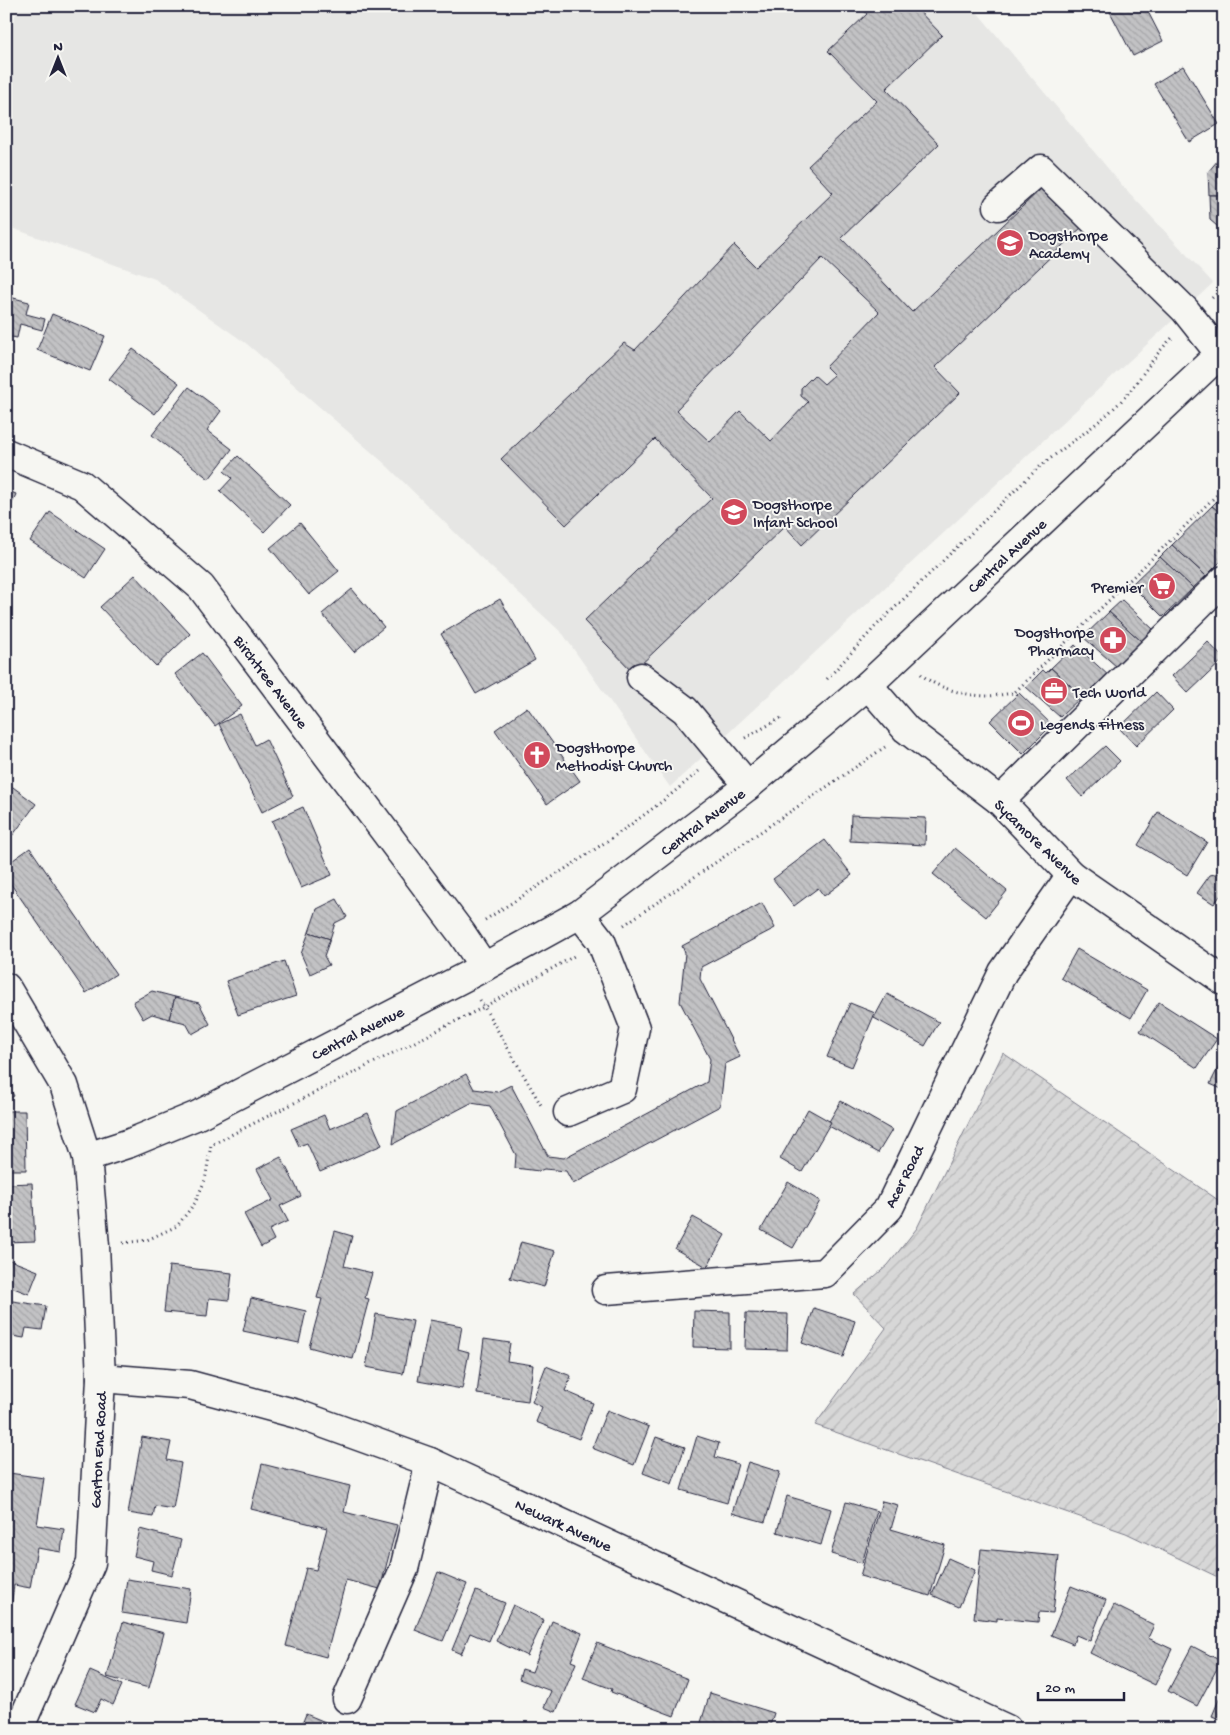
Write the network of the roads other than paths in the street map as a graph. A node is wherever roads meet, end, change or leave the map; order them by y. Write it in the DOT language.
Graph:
graph roads {
  1 [pos="998,206"];
  2 [pos="1222,352"];
  3 [pos="6,453"];
  4 [pos="1224,580"];
  5 [pos="641,677"];
  6 [pos="868,685"];
  7 [pos="748,786"];
  8 [pos="1000,801"];
  9 [pos="1071,876"];
  10 [pos="580,914"];
  11 [pos="476,971"];
  12 [pos="1224,981"];
  13 [pos="6,986"];
  14 [pos="568,1112"];
  15 [pos="86,1157"];
  16 [pos="606,1290"];
  17 [pos="101,1378"];
  18 [pos="430,1462"];
  19 [pos="346,1699"];
  20 [pos="20,1729"];
  21 [pos="1007,1729"];
  1 -- 2 [label="street"];
  2 -- 6 [label="street, Central Avenue"];
  3 -- 11 [label="street, Birchtree Avenue"];
  4 -- 8 [label="street"];
  5 -- 7 [label="street"];
  6 -- 7 [label="street, Central Avenue"];
  6 -- 8 [label="street, Sycamore Avenue"];
  7 -- 10 [label="street, Central Avenue"];
  8 -- 9 [label="street, Sycamore Avenue"];
  9 -- 12 [label="street, Sycamore Avenue"];
  9 -- 16 [label="street, Acer Road"];
  10 -- 11 [label="street, Central Avenue"];
  10 -- 14 [label="street"];
  11 -- 15 [label="street, Central Avenue"];
  13 -- 15 [label="street, Garton End Road"];
  15 -- 17 [label="street, Garton End Road"];
  17 -- 18 [label="street, Newark Avenue"];
  17 -- 20 [label="street, Garton End Road"];
  18 -- 19 [label="street"];
  18 -- 21 [label="street, Newark Avenue"];
}
